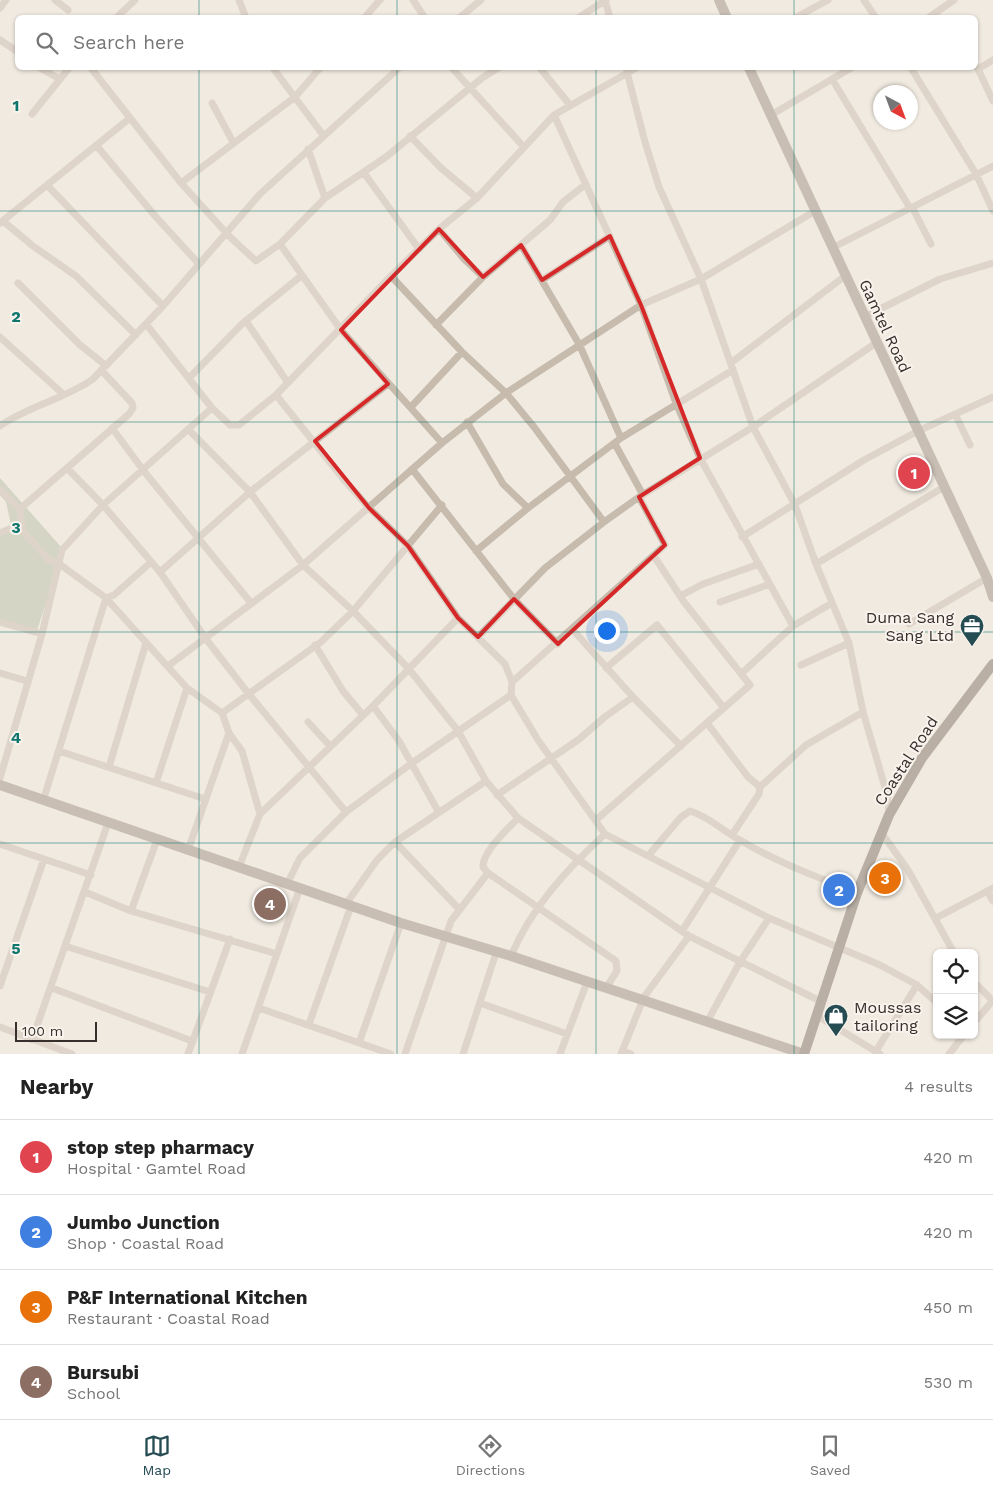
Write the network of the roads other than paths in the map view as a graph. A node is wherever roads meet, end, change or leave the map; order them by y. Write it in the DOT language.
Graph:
graph roads {
  1 [pos="6,0"];
  2 [pos="55,0"];
  3 [pos="135,0"];
  4 [pos="239,0"];
  5 [pos="380,0"];
  6 [pos="413,0"];
  7 [pos="481,0"];
  8 [pos="605,0"];
  9 [pos="719,0"];
  10 [pos="828,0"];
  11 [pos="864,0"];
  12 [pos="954,0"];
  13 [pos="0,8"];
  14 [pos="68,10"];
  15 [pos="119,15"];
  16 [pos="245,15"];
  17 [pos="367,15"];
  18 [pos="424,15"];
  19 [pos="463,15"];
  20 [pos="582,15"];
  21 [pos="609,15"];
  22 [pos="725,15"];
  23 [pos="800,15"];
  24 [pos="874,15"];
  25 [pos="932,15"];
  26 [pos="0,40"];
  27 [pos="15,50"];
  28 [pos="993,60"];
  29 [pos="43,70"];
  30 [pos="68,70"];
  31 [pos="93,70"];
  32 [pos="275,70"];
  33 [pos="318,70"];
  34 [pos="398,70"];
  35 [pos="454,70"];
  36 [pos="495,70"];
  37 [pos="542,70"];
  38 [pos="627,70"];
  39 [pos="750,70"];
  40 [pos="848,70"];
  41 [pos="912,70"];
  42 [pos="832,79"];
  43 [pos="60,80"];
  44 [pos="470,88"];
  45 [pos="295,96"];
  46 [pos="993,101"];
  47 [pos="212,103"];
  48 [pos="570,105"];
  49 [pos="32,114"];
  50 [pos="554,115"];
  51 [pos="772,115"];
  52 [pos="130,118"];
  53 [pos="323,135"];
  54 [pos="410,136"];
  55 [pos="233,142"];
  56 [pos="96,145"];
  57 [pos="523,146"];
  58 [pos="308,149"];
  59 [pos="993,166"];
  60 [pos="364,173"];
  61 [pos="976,174"];
  62 [pos="181,183"];
  63 [pos="586,184"];
  64 [pos="47,186"];
  65 [pos="325,198"];
  66 [pos="477,198"];
  67 [pos="911,207"];
  68 [pos="815,211"];
  69 [pos="993,211"];
  70 [pos="2,222"];
  71 [pos="439,229"];
  72 [pos="226,233"];
  73 [pos="610,236"];
  74 [pos="280,244"];
  75 [pos="930,244"];
  76 [pos="521,245"];
  77 [pos="419,248"];
  78 [pos="832,248"];
  79 [pos="993,263"];
  80 [pos="199,264"];
  81 [pos="301,276"];
  82 [pos="391,276"];
  83 [pos="845,276"];
  84 [pos="483,277"];
  85 [pos="701,278"];
  86 [pos="542,280"];
  87 [pos="18,283"];
  88 [pos="642,305"];
  89 [pos="163,306"];
  90 [pos="864,317"];
  91 [pos="246,321"];
  92 [pos="146,324"];
  93 [pos="436,325"];
  94 [pos="341,330"];
  95 [pos="136,335"];
  96 [pos="0,337"];
  97 [pos="876,343"];
  98 [pos="579,344"];
  99 [pos="462,352"];
  100 [pos="732,366"];
  101 [pos="103,367"];
  102 [pos="190,377"];
  103 [pos="288,382"];
  104 [pos="388,384"];
  105 [pos="506,393"];
  106 [pos="63,394"];
  107 [pos="276,395"];
  108 [pos="993,397"];
  109 [pos="676,403"];
  110 [pos="411,407"];
  111 [pos="212,408"];
  112 [pos="955,414"];
  113 [pos="467,422"];
  114 [pos="1,423"];
  115 [pos="753,427"];
  116 [pos="112,428"];
  117 [pos="188,429"];
  118 [pos="918,431"];
  119 [pos="621,438"];
  120 [pos="315,441"];
  121 [pos="442,443"];
  122 [pos="615,444"];
  123 [pos="970,445"];
  124 [pos="700,458"];
  125 [pos="412,468"];
  126 [pos="68,469"];
  127 [pos="143,470"];
  128 [pos="571,476"];
  129 [pos="944,486"];
  130 [pos="0,490"];
  131 [pos="250,492"];
  132 [pos="641,496"];
  133 [pos="103,505"];
  134 [pos="442,505"];
  135 [pos="795,505"];
  136 [pos="369,508"];
  137 [pos="528,508"];
  138 [pos="20,510"];
  139 [pos="604,522"];
  140 [pos="20,524"];
  141 [pos="0,533"];
  142 [pos="198,537"];
  143 [pos="742,537"];
  144 [pos="408,546"];
  145 [pos="476,551"];
  146 [pos="654,556"];
  147 [pos="58,563"];
  148 [pos="150,563"];
  149 [pos="759,564"];
  150 [pos="816,564"];
  151 [pos="304,565"];
  152 [pos="160,572"];
  153 [pos="987,578"];
  154 [pos="770,584"];
  155 [pos="680,596"];
  156 [pos="993,597"];
  157 [pos="106,598"];
  158 [pos="514,599"];
  159 [pos="720,602"];
  160 [pos="251,603"];
  161 [pos="832,603"];
  162 [pos="353,611"];
  163 [pos="458,618"];
  164 [pos="0,622"];
  165 [pos="909,624"];
  166 [pos="793,626"];
  167 [pos="573,630"];
  168 [pos="42,634"];
  169 [pos="478,637"];
  170 [pos="206,639"];
  171 [pos="146,643"];
  172 [pos="849,643"];
  173 [pos="558,644"];
  174 [pos="315,646"];
  175 [pos="993,664"];
  176 [pos="801,665"];
  177 [pos="168,666"];
  178 [pos="606,668"];
  179 [pos="409,669"];
  180 [pos="0,673"];
  181 [pos="742,673"];
  182 [pos="27,681"];
  183 [pos="512,682"];
  184 [pos="187,688"];
  185 [pos="248,693"];
  186 [pos="511,695"];
  187 [pos="633,697"];
  188 [pos="373,706"];
  189 [pos="724,708"];
  190 [pos="863,712"];
  191 [pos="222,713"];
  192 [pos="362,714"];
  193 [pos="308,722"];
  194 [pos="707,723"];
  195 [pos="458,731"];
  196 [pos="229,733"];
  197 [pos="330,746"];
  198 [pos="681,746"];
  199 [pos="59,751"];
  200 [pos="552,757"];
  201 [pos="412,763"];
  202 [pos="109,767"];
  203 [pos="309,768"];
  204 [pos="0,778"];
  205 [pos="486,781"];
  206 [pos="156,783"];
  207 [pos="0,785"];
  208 [pos="760,787"];
  209 [pos="498,795"];
  210 [pos="205,799"];
  211 [pos="43,801"];
  212 [pos="438,811"];
  213 [pos="346,812"];
  214 [pos="260,814"];
  215 [pos="889,815"];
  216 [pos="518,818"];
  217 [pos="596,820"];
  218 [pos="108,823"];
  219 [pos="881,832"];
  220 [pos="605,834"];
  221 [pos="732,835"];
  222 [pos="157,840"];
  223 [pos="740,840"];
  224 [pos="394,842"];
  225 [pos="0,844"];
  226 [pos="188,850"];
  227 [pos="648,856"];
  228 [pos="44,859"];
  229 [pos="578,859"];
  230 [pos="240,868"];
  231 [pos="488,873"];
  232 [pos="91,875"];
  233 [pos="287,884"];
  234 [pos="300,888"];
  235 [pos="709,888"];
  236 [pos="990,890"];
  237 [pos="85,892"];
  238 [pos="857,893"];
  239 [pos="993,901"];
  240 [pos="348,905"];
  241 [pos="537,907"];
  242 [pos="459,909"];
  243 [pos="131,911"];
  244 [pos="769,918"];
  245 [pos="936,918"];
  246 [pos="401,924"];
  247 [pos="682,931"];
  248 [pos="447,936"];
  249 [pos="689,936"];
  250 [pos="230,939"];
  251 [pos="65,946"];
  252 [pos="838,948"];
  253 [pos="952,949"];
  254 [pos="496,952"];
  255 [pos="277,954"];
  256 [pos="511,956"];
  257 [pos="740,962"];
  258 [pos="587,982"];
  259 [pos="917,985"];
  260 [pos="0,986"];
  261 [pos="978,986"];
  262 [pos="52,988"];
  263 [pos="606,988"];
  264 [pos="210,992"];
  265 [pos="933,999"];
  266 [pos="642,1000"];
  267 [pos="820,1001"];
  268 [pos="993,1001"];
  269 [pos="480,1003"];
  270 [pos="259,1008"];
  271 [pos="816,1015"];
  272 [pos="978,1018"];
  273 [pos="708,1022"];
  274 [pos="309,1024"];
  275 [pos="0,1027"];
  276 [pos="567,1034"];
  277 [pos="961,1039"];
  278 [pos="32,1040"];
  279 [pos="192,1041"];
  280 [pos="359,1043"];
  281 [pos="464,1052"];
  282 [pos="622,1052"];
  283 [pos="878,1052"];
  284 [pos="72,1054"];
  285 [pos="188,1054"];
  286 [pos="242,1054"];
  287 [pos="390,1054"];
  288 [pos="405,1054"];
  289 [pos="473,1054"];
  290 [pos="560,1054"];
  291 [pos="631,1054"];
  292 [pos="804,1054"];
  293 [pos="949,1054"];
  1 -- 13 [label="street"];
  2 -- 14 [label="street"];
  3 -- 15 [label="street"];
  4 -- 16 [label="street"];
  5 -- 17 [label="street"];
  6 -- 18 [label="street"];
  7 -- 19 [label="street"];
  8 -- 20 [label="street"];
  8 -- 21 [label="street"];
  9 -- 22 [label="street"];
  10 -- 23 [label="street"];
  11 -- 24 [label="street"];
  12 -- 25 [label="street"];
  26 -- 27 [label="street"];
  28 -- 46 [label="street"];
  29 -- 43 [label="street"];
  30 -- 43 [label="street"];
  31 -- 52 [label="street"];
  32 -- 45 [label="street"];
  33 -- 45 [label="street"];
  34 -- 53 [label="street"];
  35 -- 44 [label="street"];
  36 -- 44 [label="street"];
  37 -- 48 [label="street"];
  38 -- 48 [label="street"];
  38 -- 85 [label="street"];
  39 -- 51 [label="street, Gamtel Road"];
  40 -- 42 [label="street"];
  41 -- 61 [label="street"];
  42 -- 51 [label="street"];
  42 -- 67 [label="street"];
  43 -- 49 [label="street"];
  44 -- 54 [label="street"];
  44 -- 57 [label="street"];
  45 -- 53 [label="street"];
  45 -- 55 [label="street"];
  47 -- 55 [label="street"];
  48 -- 50 [label="street"];
  50 -- 57 [label="street"];
  50 -- 63 [label="street"];
  51 -- 68 [label="street, Gamtel Road"];
  52 -- 56 [label="street"];
  52 -- 62 [label="street"];
  53 -- 58 [label="street"];
  54 -- 60 [label="street"];
  54 -- 66 [label="street"];
  55 -- 62 [label="street"];
  56 -- 64 [label="street"];
  56 -- 80 [label="street"];
  57 -- 66 [label="street"];
  58 -- 65 [label="street"];
  58 -- 72 [label="street"];
  59 -- 61 [label="street"];
  60 -- 65 [label="street"];
  60 -- 77 [label="street"];
  61 -- 67 [label="street"];
  61 -- 69 [label="street"];
  62 -- 72 [label="street"];
  63 -- 73 [label="street"];
  63 -- 76 [label="street"];
  64 -- 70 [label="street"];
  64 -- 89 [label="street"];
  65 -- 74 [label="street"];
  66 -- 71 [label="street"];
  67 -- 75 [label="street"];
  67 -- 78 [label="street"];
  68 -- 78 [label="street, Gamtel Road"];
  68 -- 85 [label="street"];
  70 -- 95 [label="street"];
  71 -- 77 [label="street"];
  71 -- 84 [label="street"];
  72 -- 74 [label="street"];
  72 -- 80 [label="street"];
  73 -- 86 [label="street"];
  73 -- 88 [label="street"];
  74 -- 81 [label="street"];
  76 -- 84 [label="street"];
  76 -- 86 [label="street"];
  77 -- 82 [label="street"];
  78 -- 83 [label="street, Gamtel Road"];
  79 -- 90 [label="street"];
  80 -- 89 [label="street"];
  81 -- 91 [label="street"];
  81 -- 94 [label="street"];
  82 -- 93 [label="street"];
  82 -- 94 [label="street"];
  83 -- 90 [label="street, Gamtel Road"];
  83 -- 100 [label="street"];
  84 -- 93 [label="street"];
  85 -- 88 [label="street"];
  85 -- 100 [label="street"];
  86 -- 98 [label="street"];
  87 -- 101 [label="street"];
  88 -- 98 [label="street"];
  88 -- 109 [label="street"];
  89 -- 92 [label="street"];
  90 -- 97 [label="street, Gamtel Road"];
  91 -- 102 [label="street"];
  91 -- 103 [label="street"];
  92 -- 95 [label="street"];
  92 -- 102 [label="street"];
  93 -- 99 [label="street"];
  94 -- 103 [label="street"];
  94 -- 104 [label="street"];
  95 -- 101 [label="street"];
  96 -- 106 [label="street"];
  97 -- 115 [label="street"];
  97 -- 118 [label="street, Gamtel Road"];
  98 -- 105 [label="street"];
  98 -- 119 [label="street"];
  99 -- 105 [label="street"];
  99 -- 110 [label="street"];
  100 -- 109 [label="street"];
  100 -- 115 [label="street"];
  101 -- 106 [label="street"];
  101 -- 116 [label="street"];
  102 -- 111 [label="street"];
  103 -- 107 [label="street"];
  104 -- 110 [label="street"];
  104 -- 120 [label="street"];
  105 -- 113 [label="street"];
  105 -- 128 [label="street"];
  106 -- 114 [label="street"];
  107 -- 111 [label="street"];
  107 -- 120 [label="street"];
  108 -- 112 [label="street"];
  109 -- 119 [label="street"];
  109 -- 124 [label="street"];
  110 -- 121 [label="street"];
  111 -- 117 [label="street"];
  112 -- 118 [label="street"];
  112 -- 123 [label="street"];
  113 -- 121 [label="street"];
  113 -- 137 [label="street"];
  115 -- 124 [label="street"];
  115 -- 135 [label="street"];
  116 -- 126 [label="street"];
  116 -- 127 [label="street"];
  117 -- 127 [label="street"];
  117 -- 131 [label="street"];
  118 -- 129 [label="street, Gamtel Road"];
  118 -- 135 [label="street"];
  119 -- 122 [label="street"];
  120 -- 131 [label="street"];
  120 -- 136 [label="street"];
  121 -- 125 [label="street"];
  122 -- 128 [label="street"];
  122 -- 132 [label="street"];
  124 -- 132 [label="street"];
  124 -- 143 [label="street"];
  125 -- 134 [label="street"];
  125 -- 136 [label="street"];
  126 -- 133 [label="street"];
  126 -- 138 [label="street"];
  127 -- 133 [label="street"];
  127 -- 142 [label="street"];
  128 -- 137 [label="street"];
  128 -- 139 [label="street"];
  129 -- 150 [label="street"];
  129 -- 153 [label="street, Gamtel Road"];
  130 -- 138 [label="street"];
  131 -- 142 [label="street"];
  131 -- 151 [label="street"];
  132 -- 139 [label="street"];
  132 -- 146 [label="street"];
  133 -- 147 [label="street"];
  133 -- 148 [label="street"];
  134 -- 144 [label="street"];
  134 -- 145 [label="street"];
  135 -- 143 [label="street"];
  135 -- 150 [label="street"];
  136 -- 144 [label="street"];
  136 -- 151 [label="street"];
  137 -- 145 [label="street"];
  138 -- 140 [label="street"];
  139 -- 158 [label="street"];
  140 -- 141 [label="street"];
  140 -- 147 [label="street"];
  142 -- 152 [label="street"];
  142 -- 160 [label="street"];
  143 -- 149 [label="street"];
  144 -- 162 [label="street"];
  144 -- 163 [label="street"];
  145 -- 158 [label="street"];
  146 -- 155 [label="street"];
  146 -- 167 [label="street"];
  147 -- 157 [label="street"];
  147 -- 168 [label="street"];
  148 -- 152 [label="street"];
  148 -- 157 [label="street"];
  149 -- 154 [label="street"];
  149 -- 155 [label="street"];
  150 -- 161 [label="street"];
  151 -- 160 [label="street"];
  151 -- 162 [label="street"];
  152 -- 170 [label="street"];
  153 -- 156 [label="street, Gamtel Road"];
  153 -- 165 [label="street"];
  154 -- 159 [label="street"];
  154 -- 166 [label="street"];
  155 -- 181 [label="street"];
  157 -- 171 [label="street"];
  157 -- 199 [label="street"];
  158 -- 169 [label="street"];
  158 -- 173 [label="street"];
  160 -- 170 [label="street"];
  161 -- 166 [label="street"];
  161 -- 172 [label="street"];
  162 -- 174 [label="street"];
  162 -- 179 [label="street"];
  163 -- 169 [label="street"];
  163 -- 179 [label="street"];
  164 -- 168 [label="street"];
  166 -- 181 [label="street"];
  167 -- 173 [label="street"];
  167 -- 178 [label="street"];
  168 -- 182 [label="street"];
  169 -- 183 [label="street"];
  170 -- 177 [label="street"];
  170 -- 185 [label="street"];
  171 -- 177 [label="street"];
  171 -- 202 [label="street"];
  172 -- 176 [label="street"];
  172 -- 190 [label="street"];
  173 -- 183 [label="street"];
  174 -- 185 [label="street"];
  174 -- 192 [label="street"];
  175 -- 215 [label="main road, Coastal Road"];
  177 -- 184 [label="street"];
  178 -- 187 [label="street"];
  178 -- 189 [label="street"];
  179 -- 188 [label="street"];
  179 -- 195 [label="street"];
  180 -- 182 [label="street"];
  181 -- 189 [label="street"];
  182 -- 204 [label="street"];
  183 -- 186 [label="street"];
  184 -- 191 [label="street"];
  184 -- 206 [label="street"];
  185 -- 191 [label="street"];
  185 -- 203 [label="street"];
  186 -- 195 [label="street"];
  186 -- 200 [label="street"];
  187 -- 198 [label="street"];
  187 -- 200 [label="street"];
  188 -- 192 [label="street"];
  188 -- 201 [label="street"];
  189 -- 194 [label="street"];
  190 -- 208 [label="street"];
  190 -- 215 [label="street"];
  191 -- 196 [label="street"];
  192 -- 197 [label="street"];
  193 -- 197 [label="street"];
  194 -- 198 [label="street"];
  194 -- 208 [label="street"];
  195 -- 201 [label="street"];
  195 -- 205 [label="street"];
  196 -- 210 [label="street"];
  196 -- 214 [label="street"];
  197 -- 203 [label="street"];
  198 -- 217 [label="street"];
  199 -- 202 [label="street"];
  199 -- 211 [label="street"];
  200 -- 209 [label="street"];
  200 -- 217 [label="street"];
  201 -- 212 [label="street"];
  201 -- 213 [label="street"];
  202 -- 206 [label="street"];
  203 -- 213 [label="street"];
  203 -- 214 [label="street"];
  205 -- 209 [label="street"];
  205 -- 212 [label="street"];
  206 -- 210 [label="street"];
  207 -- 211 [label="street"];
  208 -- 221 [label="street"];
  209 -- 216 [label="street"];
  210 -- 226 [label="street"];
  211 -- 218 [label="street"];
  212 -- 224 [label="street"];
  213 -- 233 [label="street"];
  214 -- 230 [label="street"];
  215 -- 219 [label="main road, Coastal Road"];
  216 -- 229 [label="street"];
  216 -- 231 [label="street"];
  217 -- 220 [label="street"];
  218 -- 222 [label="street"];
  218 -- 232 [label="street"];
  219 -- 238 [label="main road, Coastal Road"];
  219 -- 245 [label="street"];
  220 -- 227 [label="street"];
  220 -- 229 [label="street"];
  221 -- 223 [label="street"];
  221 -- 227 [label="street"];
  222 -- 226 [label="street"];
  222 -- 243 [label="street"];
  223 -- 235 [label="street"];
  223 -- 238 [label="street"];
  224 -- 240 [label="street"];
  224 -- 242 [label="street"];
  225 -- 228 [label="street"];
  226 -- 230 [label="street"];
  227 -- 235 [label="street"];
  228 -- 232 [label="street"];
  228 -- 260 [label="street"];
  229 -- 241 [label="street"];
  229 -- 247 [label="street"];
  230 -- 233 [label="street"];
  231 -- 241 [label="street"];
  231 -- 242 [label="street"];
  232 -- 237 [label="street"];
  233 -- 234 [label="street"];
  234 -- 240 [label="street"];
  234 -- 255 [label="street"];
  235 -- 244 [label="street"];
  235 -- 247 [label="street"];
  236 -- 239 [label="street"];
  236 -- 245 [label="street"];
  237 -- 243 [label="street"];
  237 -- 251 [label="street"];
  238 -- 252 [label="main road, Coastal Road"];
  240 -- 246 [label="street"];
  240 -- 274 [label="street"];
  241 -- 256 [label="street"];
  241 -- 263 [label="street"];
  242 -- 248 [label="street"];
  243 -- 250 [label="street"];
  244 -- 252 [label="street"];
  244 -- 257 [label="street"];
  245 -- 253 [label="street"];
  246 -- 248 [label="street"];
  246 -- 280 [label="street"];
  247 -- 249 [label="street"];
  248 -- 254 [label="street"];
  248 -- 288 [label="street"];
  249 -- 257 [label="street"];
  249 -- 266 [label="street"];
  250 -- 255 [label="street"];
  250 -- 264 [label="street"];
  251 -- 262 [label="street"];
  251 -- 264 [label="street"];
  252 -- 259 [label="street"];
  252 -- 267 [label="main road, Coastal Road"];
  254 -- 256 [label="street"];
  254 -- 269 [label="street"];
  255 -- 270 [label="street"];
  256 -- 258 [label="street"];
  257 -- 267 [label="street"];
  257 -- 273 [label="street"];
  258 -- 263 [label="street"];
  258 -- 276 [label="street"];
  259 -- 265 [label="street"];
  259 -- 283 [label="street"];
  261 -- 268 [label="street"];
  262 -- 278 [label="street"];
  262 -- 279 [label="street"];
  263 -- 266 [label="street"];
  264 -- 279 [label="street"];
  266 -- 273 [label="street"];
  266 -- 282 [label="street"];
  267 -- 271 [label="main road, Coastal Road"];
  268 -- 272 [label="street"];
  269 -- 276 [label="street"];
  269 -- 281 [label="street"];
  270 -- 274 [label="street"];
  270 -- 286 [label="street"];
  271 -- 283 [label="street"];
  271 -- 292 [label="main road, Coastal Road"];
  273 -- 292 [label="street"];
  274 -- 280 [label="street"];
  275 -- 278 [label="street"];
  276 -- 290 [label="street"];
  277 -- 293 [label="street"];
  278 -- 284 [label="street"];
  279 -- 285 [label="street"];
  280 -- 287 [label="street"];
  281 -- 289 [label="street"];
  282 -- 291 [label="street"];
}
